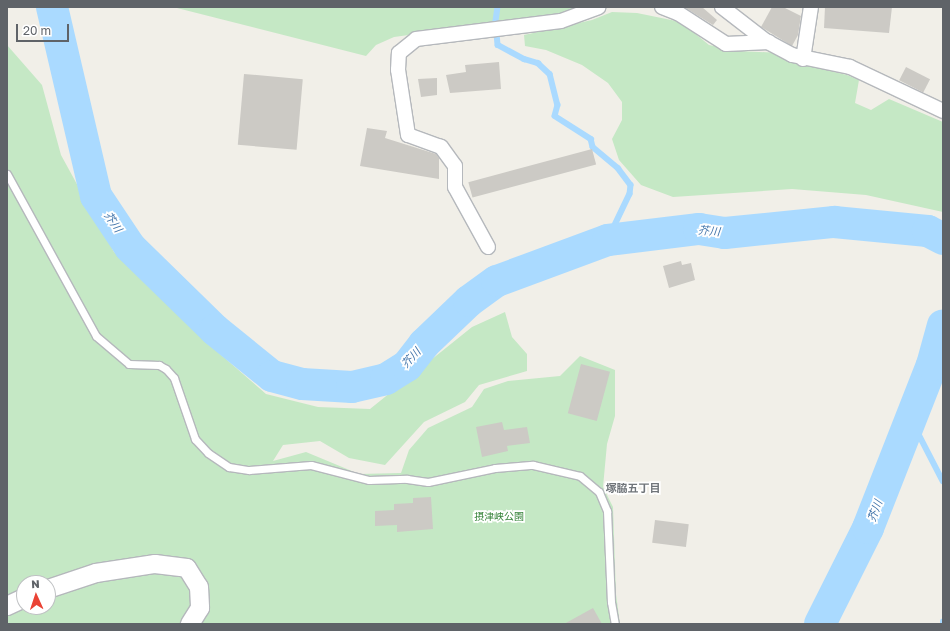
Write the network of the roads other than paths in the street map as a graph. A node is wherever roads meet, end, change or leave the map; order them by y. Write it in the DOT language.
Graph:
graph roads {
  1 [pos="599,7"];
  2 [pos="662,7"];
  3 [pos="722,7"];
  4 [pos="811,7"];
  5 [pos="769,42"];
  6 [pos="803,58"];
  7 [pos="943,111"];
  8 [pos="7,174"];
  9 [pos="488,247"];
  10 [pos="56,587"];
  11 [pos="190,624"];
  12 [pos="615,624"];
  1 -- 9 [label="street"];
  2 -- 5 [label="street"];
  3 -- 5 [label="street"];
  4 -- 6 [label="street"];
  5 -- 6 [label="street"];
  6 -- 7 [label="street"];
  8 -- 12 [label="lane"];
  10 -- 11 [label="street"];
}
